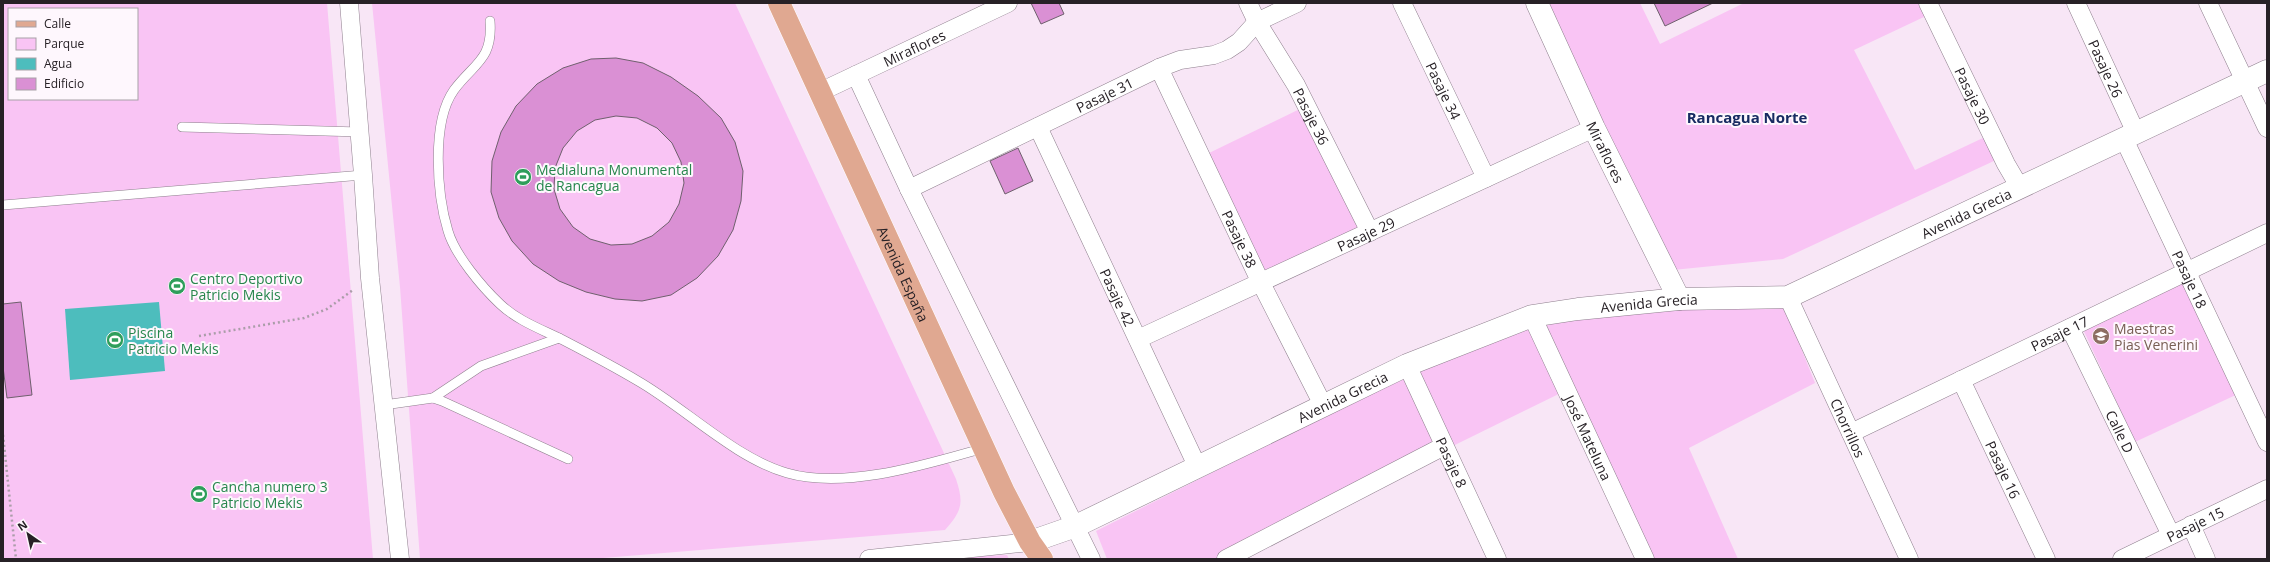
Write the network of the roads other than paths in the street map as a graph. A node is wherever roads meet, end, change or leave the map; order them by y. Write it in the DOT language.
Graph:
graph roads {
  1 [pos="349,3"];
  2 [pos="779,3"];
  3 [pos="1008,3"];
  4 [pos="1248,3"];
  5 [pos="1297,3"];
  6 [pos="1402,3"];
  7 [pos="1537,3"];
  8 [pos="1928,3"];
  9 [pos="2076,3"];
  10 [pos="2208,3"];
  11 [pos="977,9"];
  12 [pos="490,21"];
  13 [pos="1257,22"];
  14 [pos="1159,68"];
  15 [pos="2267,71"];
  16 [pos="856,75"];
  17 [pos="2245,82"];
  18 [pos="820,92"];
  19 [pos="182,127"];
  20 [pos="1038,127"];
  21 [pos="1594,128"];
  22 [pos="2267,128"];
  23 [pos="360,132"];
  24 [pos="2130,136"];
  25 [pos="363,175"];
  26 [pos="1486,178"];
  27 [pos="2020,188"];
  28 [pos="909,189"];
  29 [pos="3,205"];
  30 [pos="1370,232"];
  31 [pos="2267,233"];
  32 [pos="2186,272"];
  33 [pos="1260,281"];
  34 [pos="1788,297"];
  35 [pos="1679,299"];
  36 [pos="1532,316"];
  37 [pos="2070,328"];
  38 [pos="559,338"];
  39 [pos="1138,339"];
  40 [pos="1407,365"];
  41 [pos="1961,380"];
  42 [pos="434,398"];
  43 [pos="384,405"];
  44 [pos="1324,407"];
  45 [pos="1851,433"];
  46 [pos="2267,442"];
  47 [pos="1444,446"];
  48 [pos="984,448"];
  49 [pos="568,459"];
  50 [pos="1198,468"];
  51 [pos="2267,489"];
  52 [pos="2191,525"];
  53 [pos="1076,526"];
  54 [pos="2171,535"];
  55 [pos="1035,553"];
  56 [pos="942,555"];
  57 [pos="400,559"];
  58 [pos="869,559"];
  59 [pos="1091,559"];
  60 [pos="1226,559"];
  61 [pos="1497,559"];
  62 [pos="1645,559"];
  63 [pos="1909,559"];
  64 [pos="2046,559"];
  65 [pos="2122,559"];
  66 [pos="2206,559"];
  1 -- 23 [label="street"];
  2 -- 18 [label="main road, Avenida España"];
  3 -- 11 [label="street, Miraflores"];
  4 -- 13 [label="street, Pasaje 36"];
  5 -- 13 [label="street, Pasaje 31"];
  6 -- 26 [label="street, Pasaje 34"];
  7 -- 21 [label="street, Miraflores"];
  8 -- 27 [label="street, Pasaje 30"];
  9 -- 24 [label="street, Pasaje 26"];
  10 -- 17 [label="street"];
  11 -- 16 [label="street, Miraflores"];
  12 -- 38 [label="lane"];
  13 -- 14 [label="street, Pasaje 31"];
  13 -- 30 [label="street, Pasaje 36"];
  14 -- 20 [label="street, Pasaje 31"];
  14 -- 33 [label="street, Pasaje 38"];
  15 -- 17 [label="street, Avenida Grecia"];
  16 -- 18 [label="street, Miraflores"];
  16 -- 28 [label="street"];
  17 -- 22 [label="street"];
  17 -- 24 [label="street, Avenida Grecia"];
  18 -- 48 [label="main road, Avenida España"];
  19 -- 23 [label="lane"];
  20 -- 28 [label="street, Pasaje 31"];
  20 -- 39 [label="street, Pasaje 42"];
  21 -- 26 [label="street, Pasaje 29"];
  21 -- 35 [label="street, Miraflores"];
  23 -- 25 [label="street"];
  24 -- 27 [label="street, Avenida Grecia"];
  24 -- 32 [label="street, Pasaje 18"];
  25 -- 29 [label="lane"];
  25 -- 43 [label="street"];
  26 -- 30 [label="street, Pasaje 29"];
  27 -- 34 [label="street, Avenida Grecia"];
  28 -- 53 [label="street"];
  30 -- 33 [label="street, Pasaje 29"];
  31 -- 32 [label="street, Pasaje 17"];
  32 -- 37 [label="street, Pasaje 17"];
  32 -- 46 [label="street, Pasaje 18"];
  33 -- 39 [label="street, Pasaje 29"];
  33 -- 44 [label="street, Pasaje 38"];
  34 -- 35 [label="street, Avenida Grecia"];
  34 -- 45 [label="street, Chorrillos"];
  35 -- 36 [label="street, Avenida Grecia"];
  36 -- 40 [label="street, Avenida Grecia"];
  36 -- 62 [label="street, José Mateluna"];
  37 -- 41 [label="street, Pasaje 17"];
  37 -- 54 [label="street, Calle D"];
  38 -- 42 [label="lane"];
  38 -- 48 [label="lane"];
  39 -- 50 [label="street, Pasaje 42"];
  40 -- 44 [label="street, Avenida Grecia"];
  40 -- 47 [label="street, Pasaje 8"];
  41 -- 45 [label="street, Pasaje 17"];
  41 -- 64 [label="street, Pasaje 16"];
  42 -- 43 [label="lane"];
  42 -- 49 [label="lane"];
  43 -- 57 [label="street"];
  44 -- 50 [label="street, Avenida Grecia"];
  45 -- 63 [label="street, Chorrillos"];
  47 -- 60 [label="street"];
  47 -- 61 [label="street, Pasaje 8"];
  48 -- 55 [label="main road, Avenida España"];
  50 -- 53 [label="street, Avenida Grecia"];
  51 -- 52 [label="street, Pasaje 15"];
  52 -- 54 [label="street, Pasaje 15"];
  52 -- 66 [label="street"];
  53 -- 55 [label="street, Avenida Grecia"];
  53 -- 59 [label="street"];
  54 -- 65 [label="street, Pasaje 15"];
  55 -- 56 [label="street"];
  56 -- 58 [label="street"];
}
